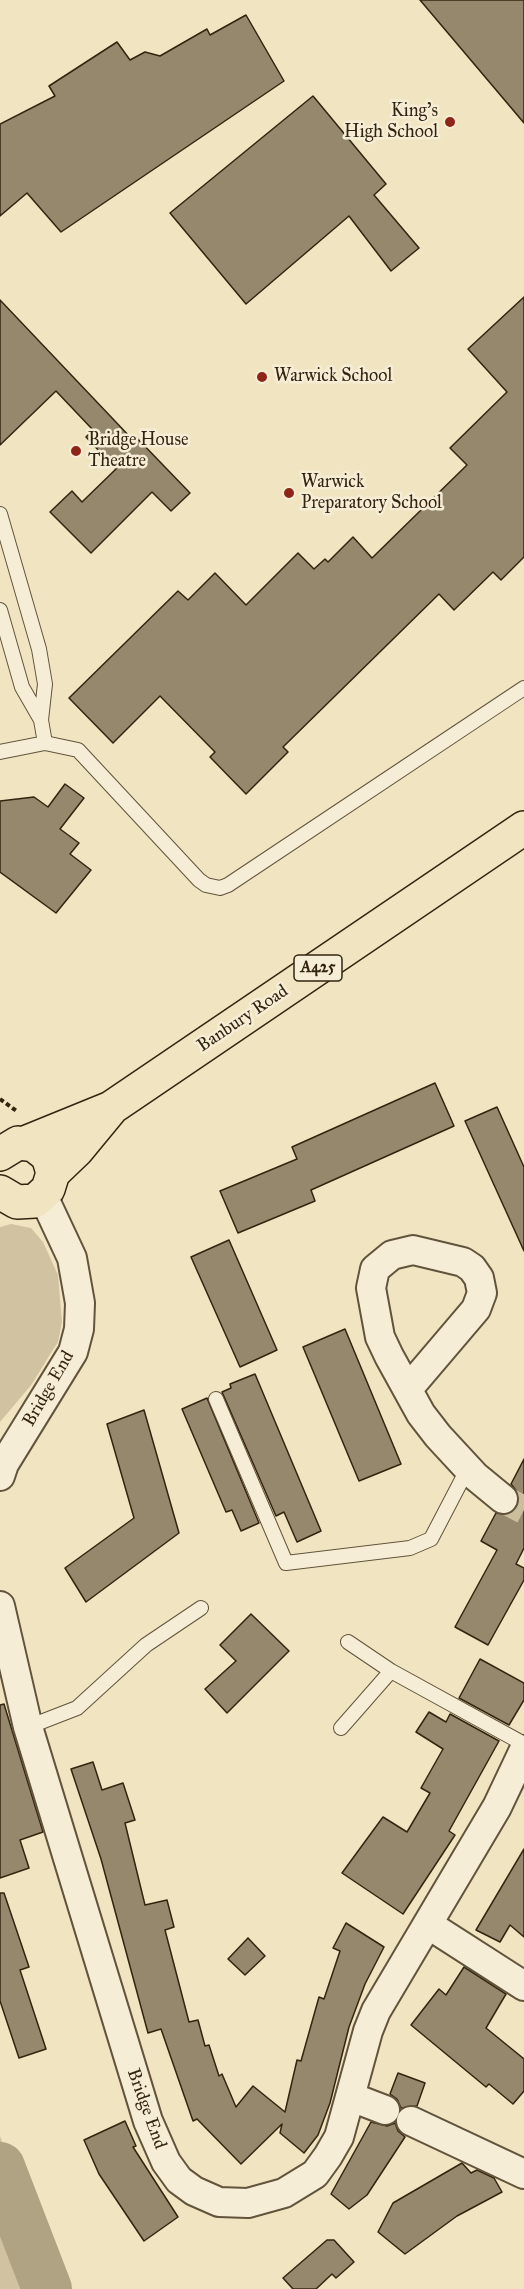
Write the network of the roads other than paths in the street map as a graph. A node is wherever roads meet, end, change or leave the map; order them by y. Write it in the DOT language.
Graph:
graph roads {
  1 [pos="0,514"];
  2 [pos="0,610"];
  3 [pos="524,688"];
  4 [pos="41,720"];
  5 [pos="45,743"];
  6 [pos="0,752"];
  7 [pos="524,828"];
  8 [pos="111,1108"];
  9 [pos="8,1146"];
  10 [pos="48,1185"];
  11 [pos="0,1192"];
  12 [pos="408,1389"];
  13 [pos="216,1399"];
  14 [pos="468,1468"];
  15 [pos="0,1476"];
  16 [pos="503,1499"];
  17 [pos="0,1606"];
  18 [pos="201,1608"];
  19 [pos="348,1642"];
  20 [pos="391,1671"];
  21 [pos="28,1727"];
  22 [pos="341,1728"];
  23 [pos="524,1744"];
  24 [pos="524,1750"];
  25 [pos="429,1925"];
  26 [pos="524,1986"];
  27 [pos="351,2097"];
  28 [pos="385,2110"];
  29 [pos="411,2121"];
  30 [pos="524,2174"];
  1 -- 4 [label="lane"];
  2 -- 4 [label="lane"];
  3 -- 5 [label="lane"];
  4 -- 5 [label="lane"];
  5 -- 6 [label="lane"];
  7 -- 8 [label="main road, Banbury Road / A425"];
  8 -- 9 [label="main road, Banbury Road / A425"];
  8 -- 10 [label="main road, Banbury Road / A425"];
  9 -- 10 [label="main road"];
  10 -- 11 [label="main road"];
  10 -- 15 [label="street, Bridge End"];
  12 -- 12 [label="street"];
  12 -- 14 [label="street"];
  13 -- 14 [label="lane"];
  14 -- 16 [label="street"];
  17 -- 21 [label="street, Bridge End"];
  18 -- 21 [label="lane"];
  19 -- 20 [label="lane"];
  20 -- 22 [label="lane"];
  20 -- 23 [label="lane"];
  21 -- 27 [label="street, Bridge End"];
  24 -- 25 [label="street, Bridge End"];
  25 -- 26 [label="street"];
  25 -- 27 [label="street, Bridge End"];
  27 -- 28 [label="street"];
  29 -- 30 [label="street"];
}
